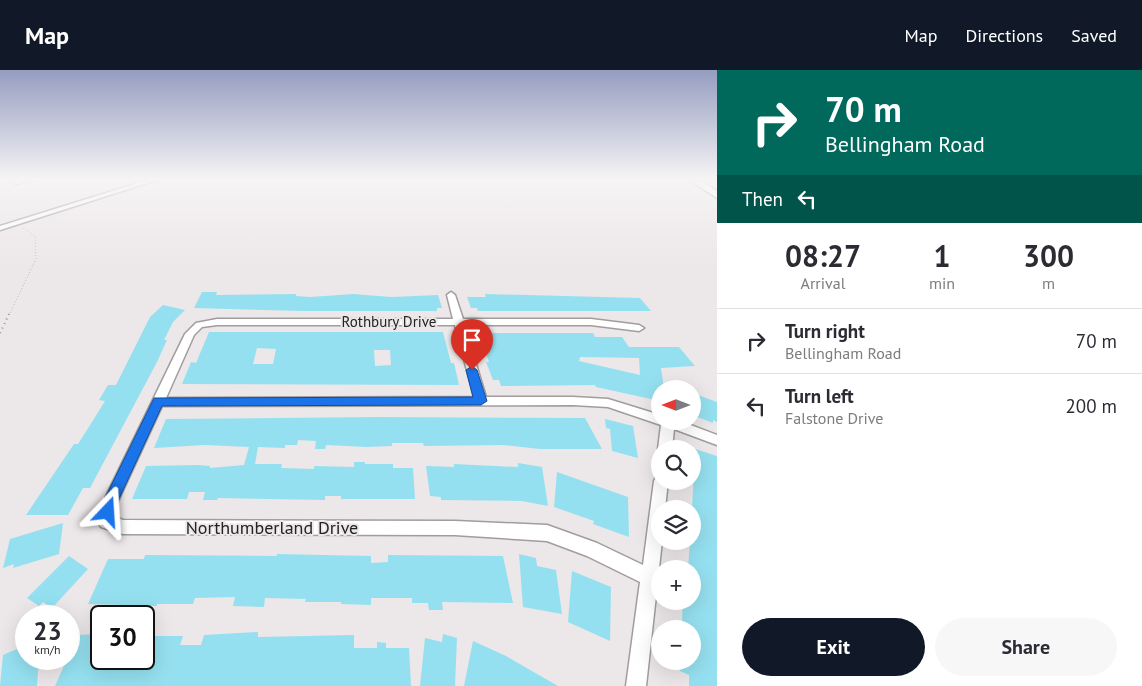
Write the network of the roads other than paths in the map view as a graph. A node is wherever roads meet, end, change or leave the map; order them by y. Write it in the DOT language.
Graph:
graph roads {
  1 [pos="64,208"];
  2 [pos="0,228"];
  3 [pos="451,295"];
  4 [pos="458,322"];
  5 [pos="199,325"];
  6 [pos="639,328"];
  7 [pos="481,401"];
  8 [pos="158,402"];
  9 [pos="651,417"];
  10 [pos="689,430"];
  11 [pos="717,440"];
  12 [pos="660,490"];
  13 [pos="649,577"];
  14 [pos="636,686"];
  1 -- 2 [label="street"];
  3 -- 4 [label="street"];
  4 -- 5 [label="street, Rothbury Drive"];
  4 -- 6 [label="street, Rothbury Drive"];
  4 -- 7 [label="street"];
  5 -- 8 [label="street, Northumberland Drive"];
  7 -- 8 [label="street"];
  7 -- 9 [label="street"];
  8 -- 13 [label="street, Northumberland Drive"];
  10 -- 11 [label="street"];
  12 -- 13 [label="street"];
  13 -- 14 [label="street"];
}
